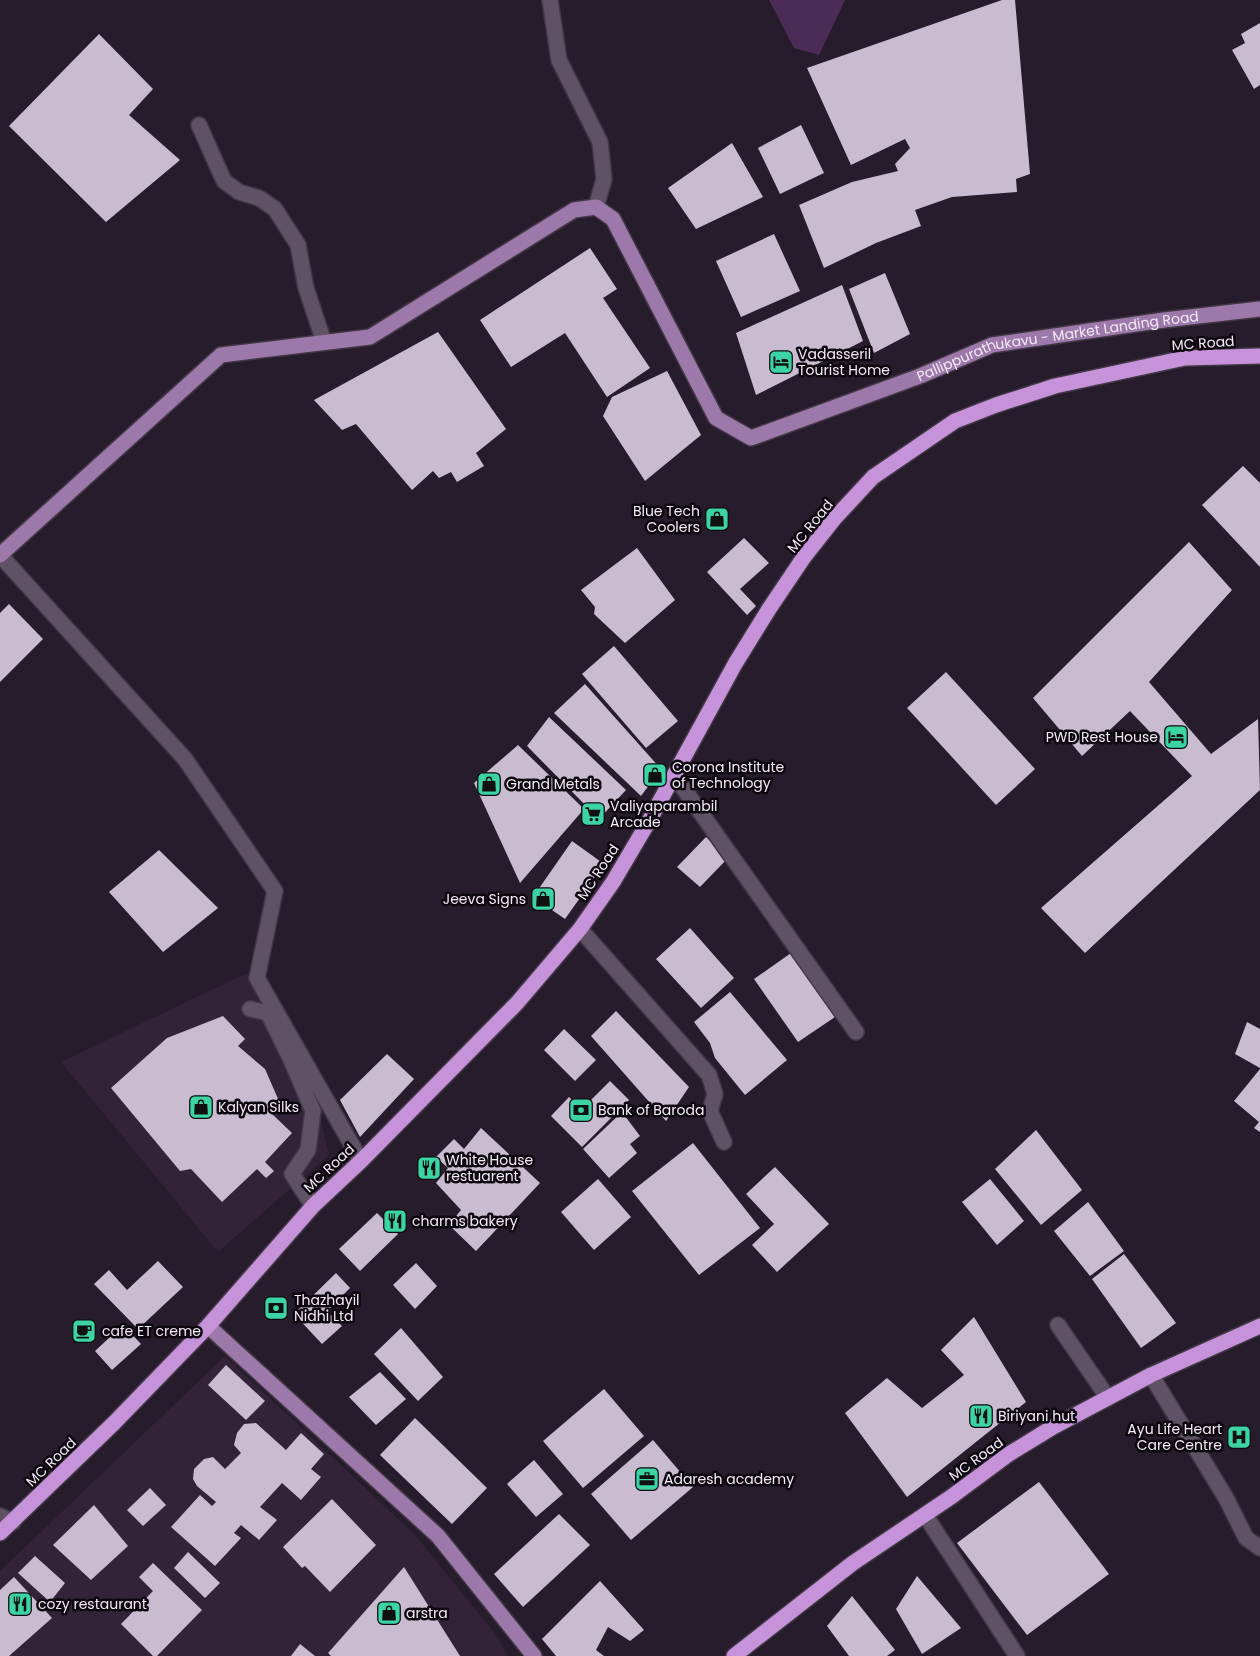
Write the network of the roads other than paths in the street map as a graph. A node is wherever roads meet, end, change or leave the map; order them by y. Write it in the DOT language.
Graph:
graph roads {
  1 [pos="550,0"];
  2 [pos="199,125"];
  3 [pos="596,206"];
  4 [pos="1260,309"];
  5 [pos="324,342"];
  6 [pos="1260,356"];
  7 [pos="0,555"];
  8 [pos="674,775"];
  9 [pos="580,929"];
  10 [pos="250,1009"];
  11 [pos="856,1032"];
  12 [pos="724,1142"];
  13 [pos="361,1161"];
  14 [pos="312,1206"];
  15 [pos="1058,1325"];
  16 [pos="208,1326"];
  17 [pos="1260,1326"];
  18 [pos="1151,1376"];
  19 [pos="1108,1398"];
  20 [pos="925,1515"];
  21 [pos="6,1519"];
  22 [pos="0,1533"];
  23 [pos="1260,1548"];
  24 [pos="534,1656"];
  25 [pos="734,1656"];
  26 [pos="1017,1656"];
  1 -- 3 [label="street"];
  2 -- 5 [label="street"];
  3 -- 4 [label="main road, Pallippurathukavu - Market Landing Road"];
  3 -- 5 [label="main road"];
  5 -- 7 [label="main road"];
  6 -- 8 [label="highway, MC Road"];
  7 -- 13 [label="street"];
  8 -- 9 [label="highway, MC Road"];
  8 -- 11 [label="street"];
  9 -- 12 [label="street"];
  9 -- 13 [label="highway, MC Road"];
  10 -- 14 [label="street"];
  13 -- 14 [label="highway, MC Road"];
  14 -- 16 [label="highway, MC Road"];
  15 -- 19 [label="street"];
  16 -- 21 [label="highway, MC Road"];
  16 -- 24 [label="main road"];
  17 -- 18 [label="highway, MC Road"];
  18 -- 19 [label="highway, MC Road"];
  18 -- 23 [label="street"];
  19 -- 20 [label="highway, MC Road"];
  20 -- 25 [label="highway, MC Road"];
  20 -- 26 [label="street"];
  21 -- 22 [label="highway, MC Road"];
}
